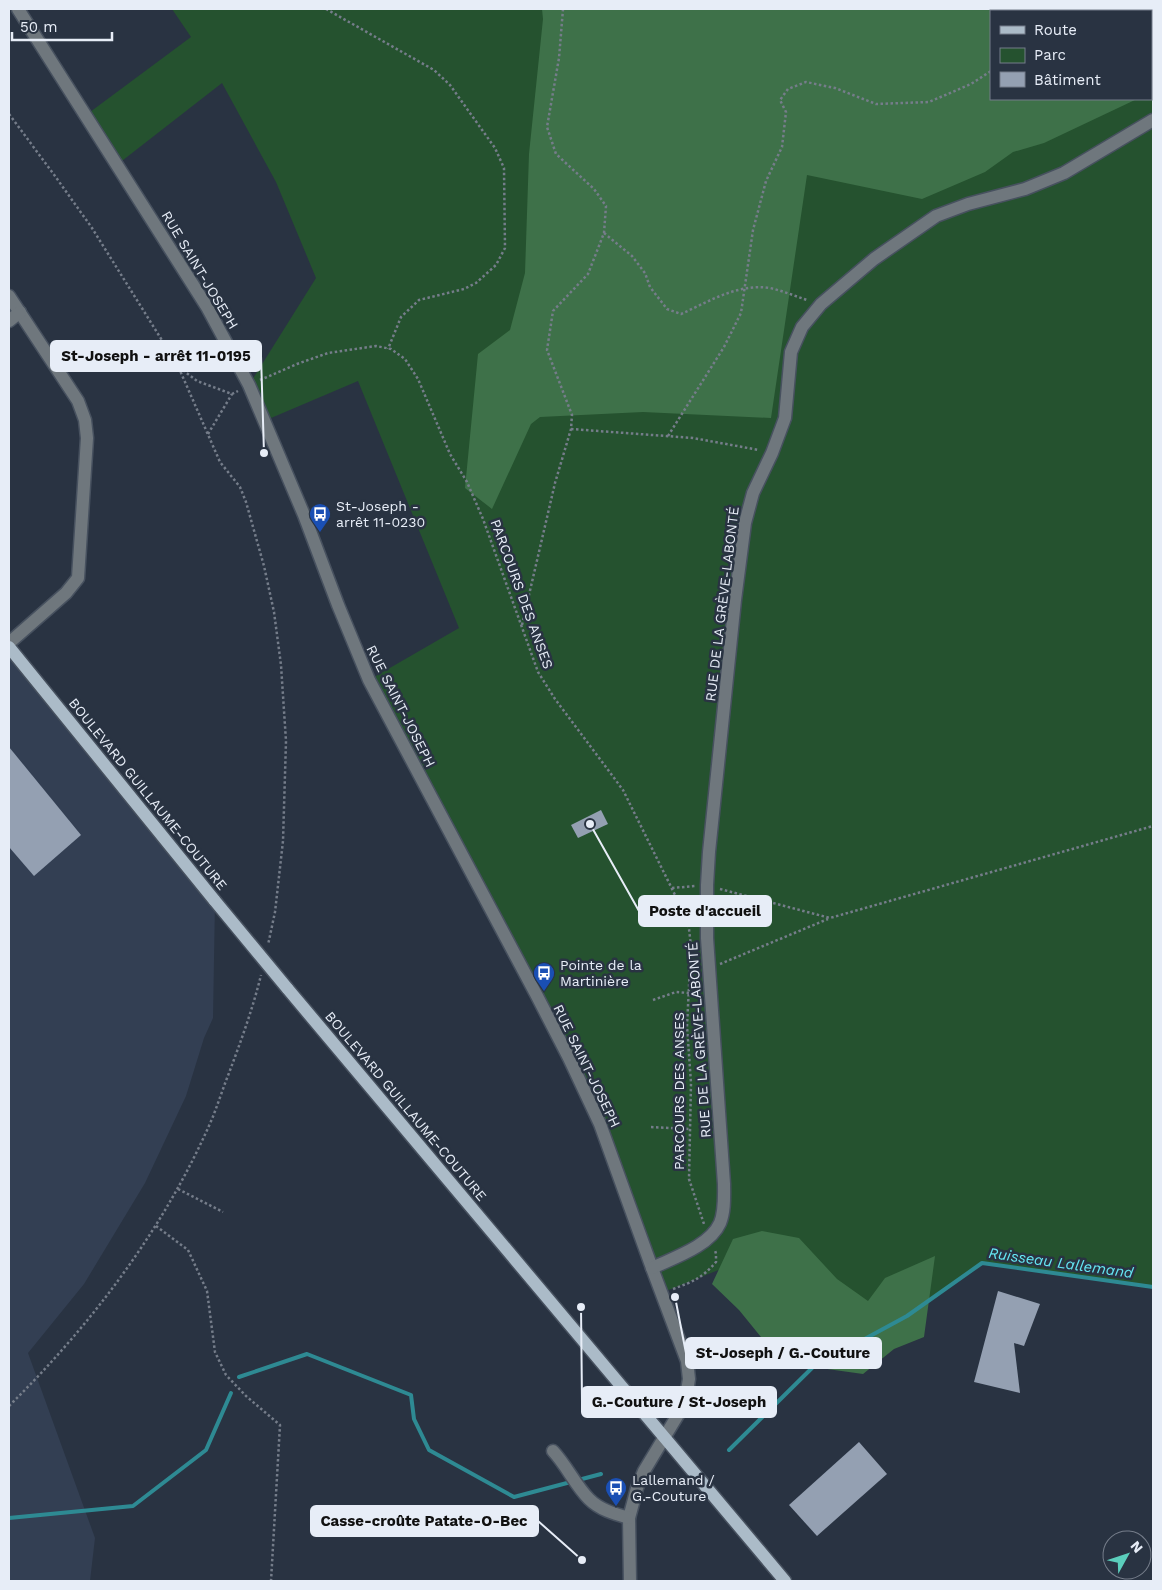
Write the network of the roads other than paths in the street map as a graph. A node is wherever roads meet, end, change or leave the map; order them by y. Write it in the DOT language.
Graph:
graph roads {
  1 [pos="18,9"];
  2 [pos="1153,120"];
  3 [pos="9,296"];
  4 [pos="20,312"];
  5 [pos="9,321"];
  6 [pos="9,645"];
  7 [pos="652,1268"];
  8 [pos="664,1437"];
  9 [pos="553,1452"];
  10 [pos="629,1518"];
  11 [pos="630,1581"];
  12 [pos="785,1581"];
  1 -- 7 [label="street, RUE SAINT-JOSEPH"];
  2 -- 7 [label="street, RUE DE LA GRÈVE-LABONTÉ"];
  3 -- 4 [label="street"];
  4 -- 5 [label="street"];
  4 -- 6 [label="street"];
  6 -- 8 [label="main road, BOULEVARD GUILLAUME-COUTURE, bridge"];
  7 -- 8 [label="street, RUE SAINT-JOSEPH"];
  8 -- 10 [label="street, RUE SAINT-JOSEPH"];
  8 -- 12 [label="main road, BOULEVARD GUILLAUME-COUTURE"];
  9 -- 10 [label="street"];
  10 -- 11 [label="street, RUE SAINT-JOSEPH"];
}
